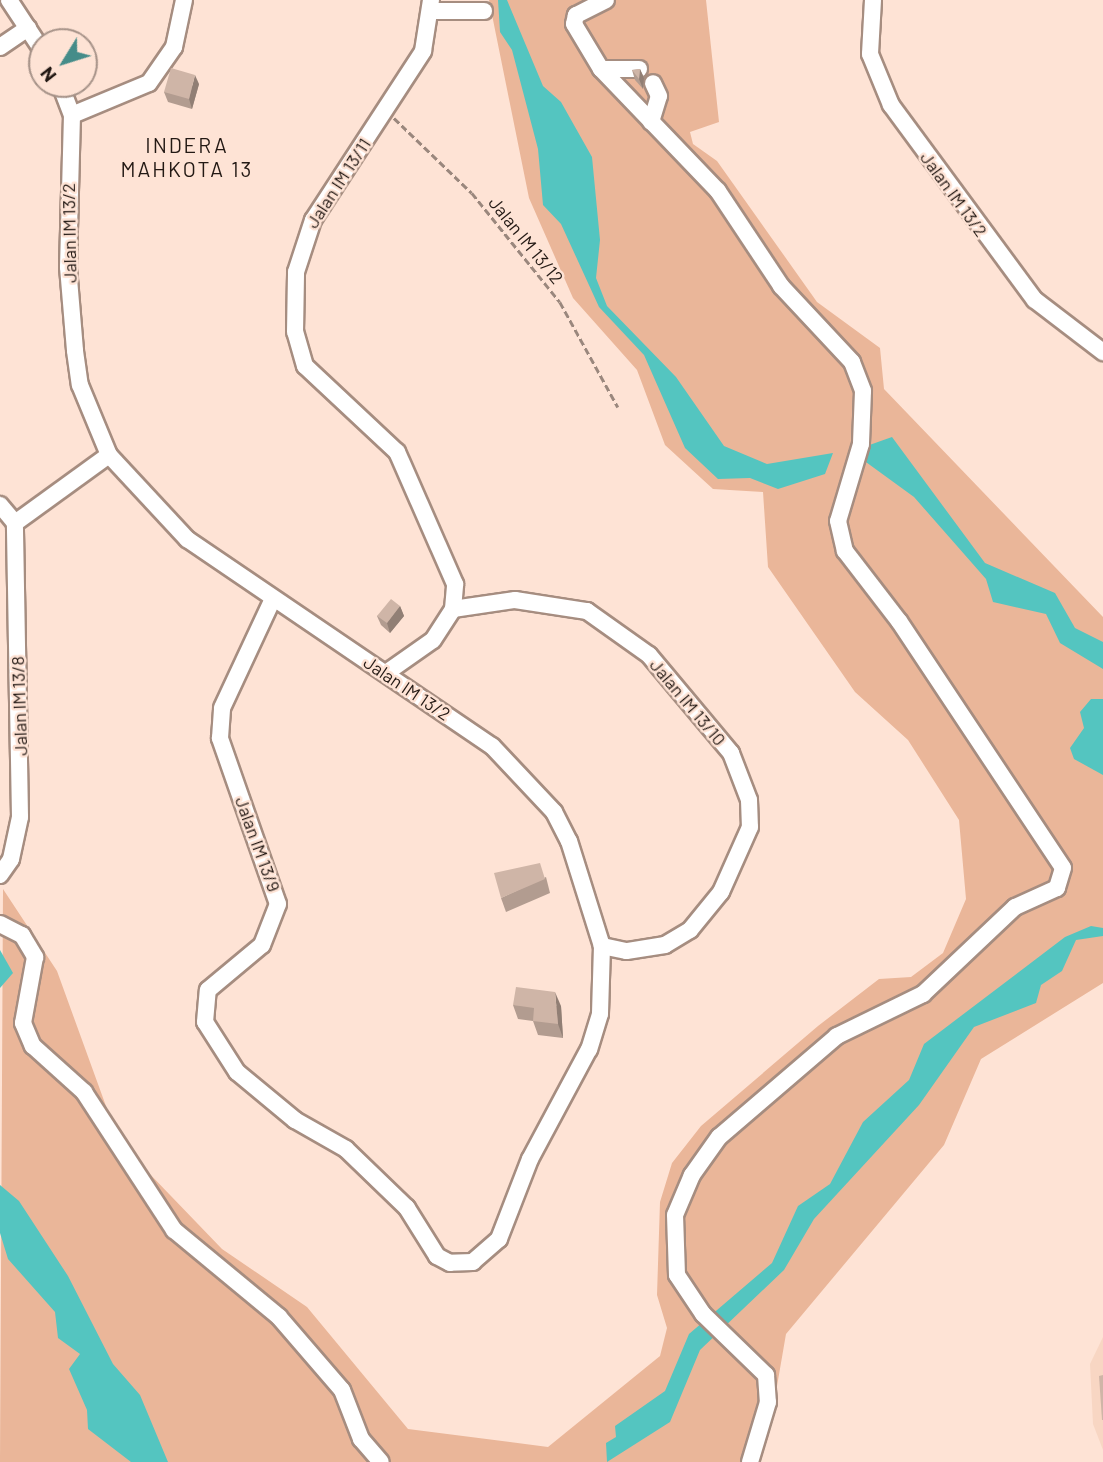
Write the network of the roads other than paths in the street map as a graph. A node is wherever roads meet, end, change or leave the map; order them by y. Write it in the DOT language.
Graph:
graph roads {
  1 [pos="9,0"];
  2 [pos="184,0"];
  3 [pos="606,0"];
  4 [pos="873,0"];
  5 [pos="430,6"];
  6 [pos="484,10"];
  7 [pos="27,28"];
  8 [pos="0,47"];
  9 [pos="601,69"];
  10 [pos="639,69"];
  11 [pos="653,83"];
  12 [pos="65,98"];
  13 [pos="72,115"];
  14 [pos="651,122"];
  15 [pos="1103,352"];
  16 [pos="109,455"];
  17 [pos="0,505"];
  18 [pos="15,523"];
  19 [pos="272,601"];
  20 [pos="453,608"];
  21 [pos="386,673"];
  22 [pos="0,875"];
  23 [pos="0,923"];
  24 [pos="602,946"];
  25 [pos="420,1226"];
  26 [pos="381,1462"];
  27 [pos="750,1462"];
  1 -- 7 [label="street"];
  2 -- 13 [label="street"];
  3 -- 9 [label="street"];
  4 -- 15 [label="street, Jalan IM 13/2"];
  5 -- 6 [label="street"];
  5 -- 20 [label="street, Jalan IM 13/11"];
  7 -- 8 [label="street"];
  9 -- 10 [label="street"];
  9 -- 14 [label="street"];
  11 -- 14 [label="street"];
  12 -- 13 [label="street, Jalan IM 13/2"];
  13 -- 16 [label="street, Jalan IM 13/2"];
  14 -- 27 [label="street"];
  16 -- 18 [label="street"];
  16 -- 19 [label="street, Jalan IM 13/2"];
  17 -- 18 [label="street"];
  18 -- 22 [label="street, Jalan IM 13/8"];
  19 -- 21 [label="street, Jalan IM 13/2"];
  19 -- 25 [label="street, Jalan IM 13/9"];
  20 -- 21 [label="street"];
  20 -- 24 [label="street, Jalan IM 13/10"];
  21 -- 24 [label="street, Jalan IM 13/2"];
  23 -- 26 [label="street"];
  24 -- 25 [label="street, Jalan IM 13/2"];
}
